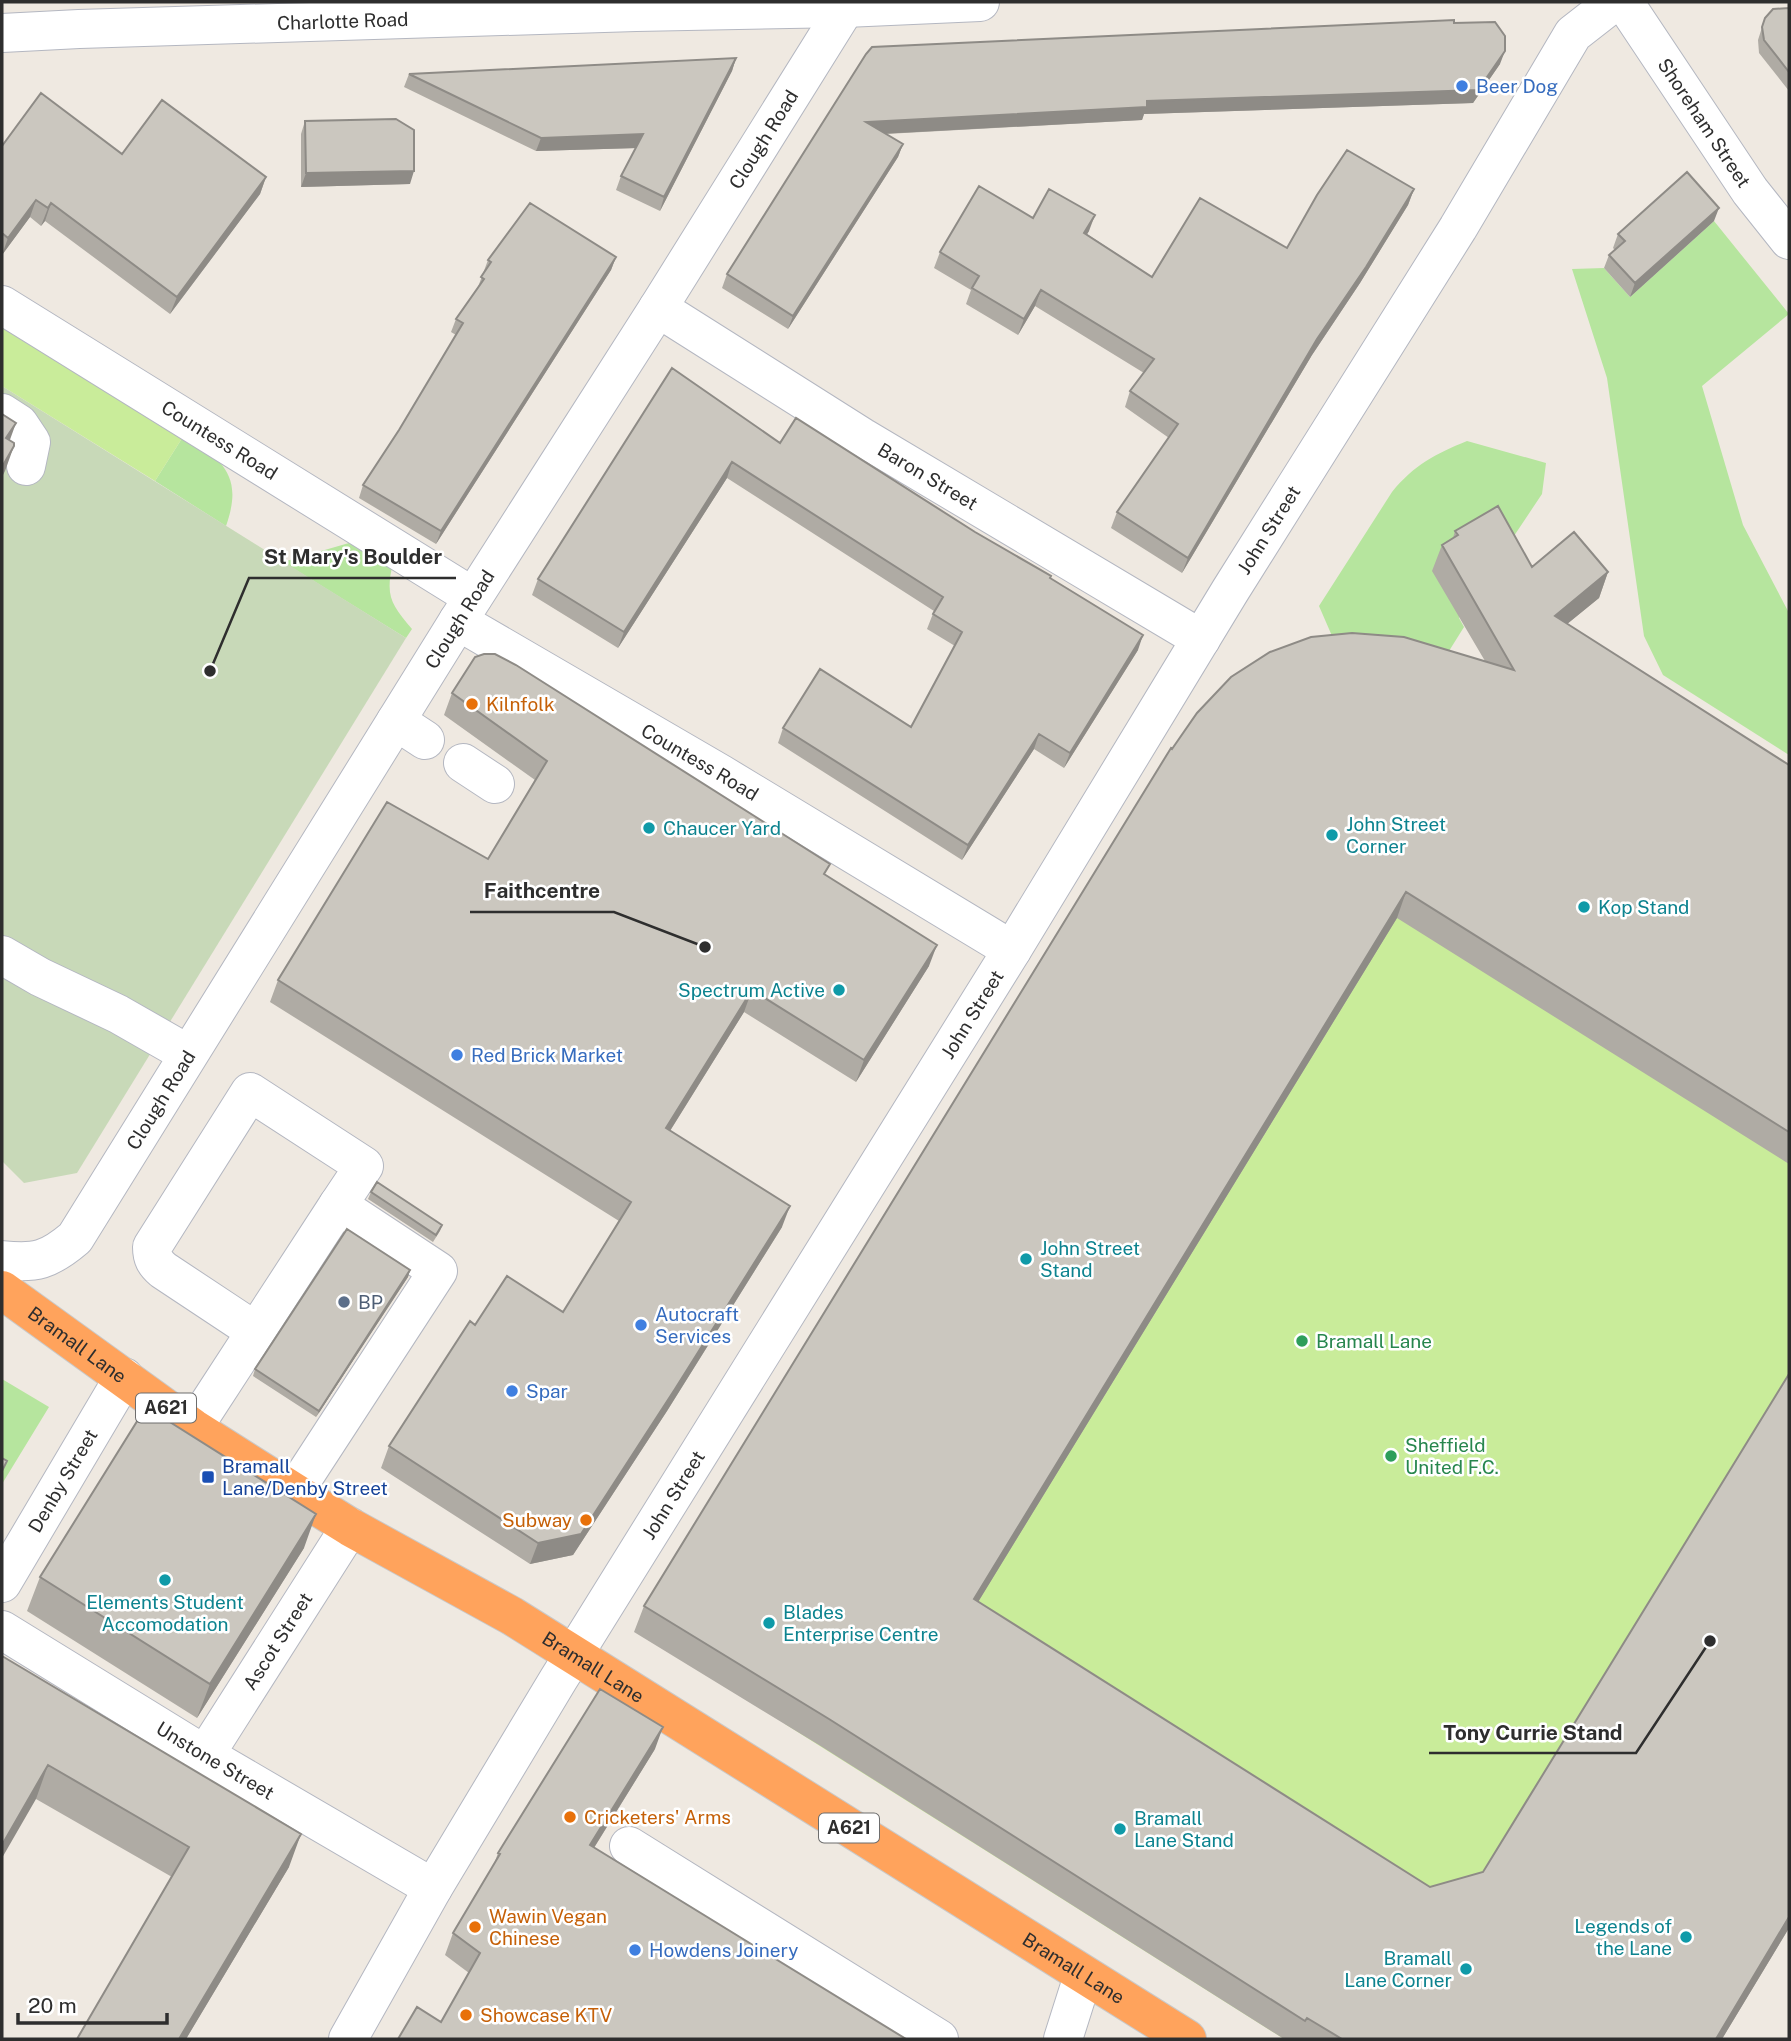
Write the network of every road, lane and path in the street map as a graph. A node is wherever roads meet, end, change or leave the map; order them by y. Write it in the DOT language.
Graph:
graph roads {
  1 [pos="980,2"];
  2 [pos="1614,2"];
  3 [pos="1624,2"];
  4 [pos="847,5"];
  5 [pos="636,7"];
  6 [pos="81,15"];
  7 [pos="2,33"];
  8 [pos="1789,240"];
  9 [pos="2,305"];
  10 [pos="658,308"];
  11 [pos="2,413"];
  12 [pos="26,466"];
  13 [pos="465,609"];
  14 [pos="1201,639"];
  15 [pos="463,763"];
  16 [pos="495,784"];
  17 [pos="1012,950"];
  18 [pos="2,955"];
  19 [pos="188,1054"];
  20 [pos="338,1205"];
  21 [pos="2,1260"];
  22 [pos="2,1290"];
  23 [pos="255,1331"];
  24 [pos="124,1377"];
  25 [pos="193,1428"];
  26 [pos="294,1492"];
  27 [pos="351,1527"];
  28 [pos="2,1583"];
  29 [pos="2,1630"];
  30 [pos="573,1655"];
  31 [pos="205,1755"];
  32 [pos="629,1846"];
  33 [pos="433,1888"];
  34 [pos="1083,1976"];
  35 [pos="348,2039"];
  36 [pos="939,2039"];
  37 [pos="1063,2039"];
  38 [pos="1187,2039"];
  1 -- 4 [label="street, Charlotte Road"];
  2 -- 14 [label="street, John Street"];
  3 -- 8 [label="street, Shoreham Street"];
  4 -- 5 [label="street, Charlotte Road"];
  4 -- 10 [label="street, Clough Road"];
  5 -- 6 [label="street, Charlotte Road"];
  6 -- 7 [label="street, Charlotte Road"];
  9 -- 13 [label="street, Countess Road"];
  10 -- 13 [label="street, Clough Road"];
  10 -- 14 [label="street, Baron Street"];
  11 -- 12 [label="street"];
  13 -- 17 [label="street, Countess Road"];
  13 -- 19 [label="street, Clough Road"];
  14 -- 17 [label="street, John Street"];
  15 -- 16 [label="street"];
  17 -- 30 [label="street, John Street"];
  18 -- 19 [label="street"];
  19 -- 21 [label="street, Clough Road"];
  20 -- 23 [label="street"];
  20 -- 23 [label="street"];
  20 -- 26 [label="street"];
  22 -- 24 [label="highway, Bramall Lane / A621"];
  23 -- 25 [label="street"];
  24 -- 25 [label="highway, Bramall Lane / A621"];
  24 -- 28 [label="street, Denby Street"];
  25 -- 26 [label="highway, Bramall Lane / A621"];
  26 -- 27 [label="highway, Bramall Lane / A621"];
  27 -- 30 [label="highway, Bramall Lane / A621"];
  27 -- 31 [label="street, Ascot Street"];
  29 -- 31 [label="street, Unstone Street"];
  30 -- 33 [label="street, John Street"];
  30 -- 34 [label="highway, Bramall Lane / A621"];
  31 -- 33 [label="street, Unstone Street"];
  32 -- 36 [label="street"];
  33 -- 35 [label="street, John Street"];
  34 -- 37 [label="street"];
  34 -- 38 [label="highway, Bramall Lane / A621"];
}
